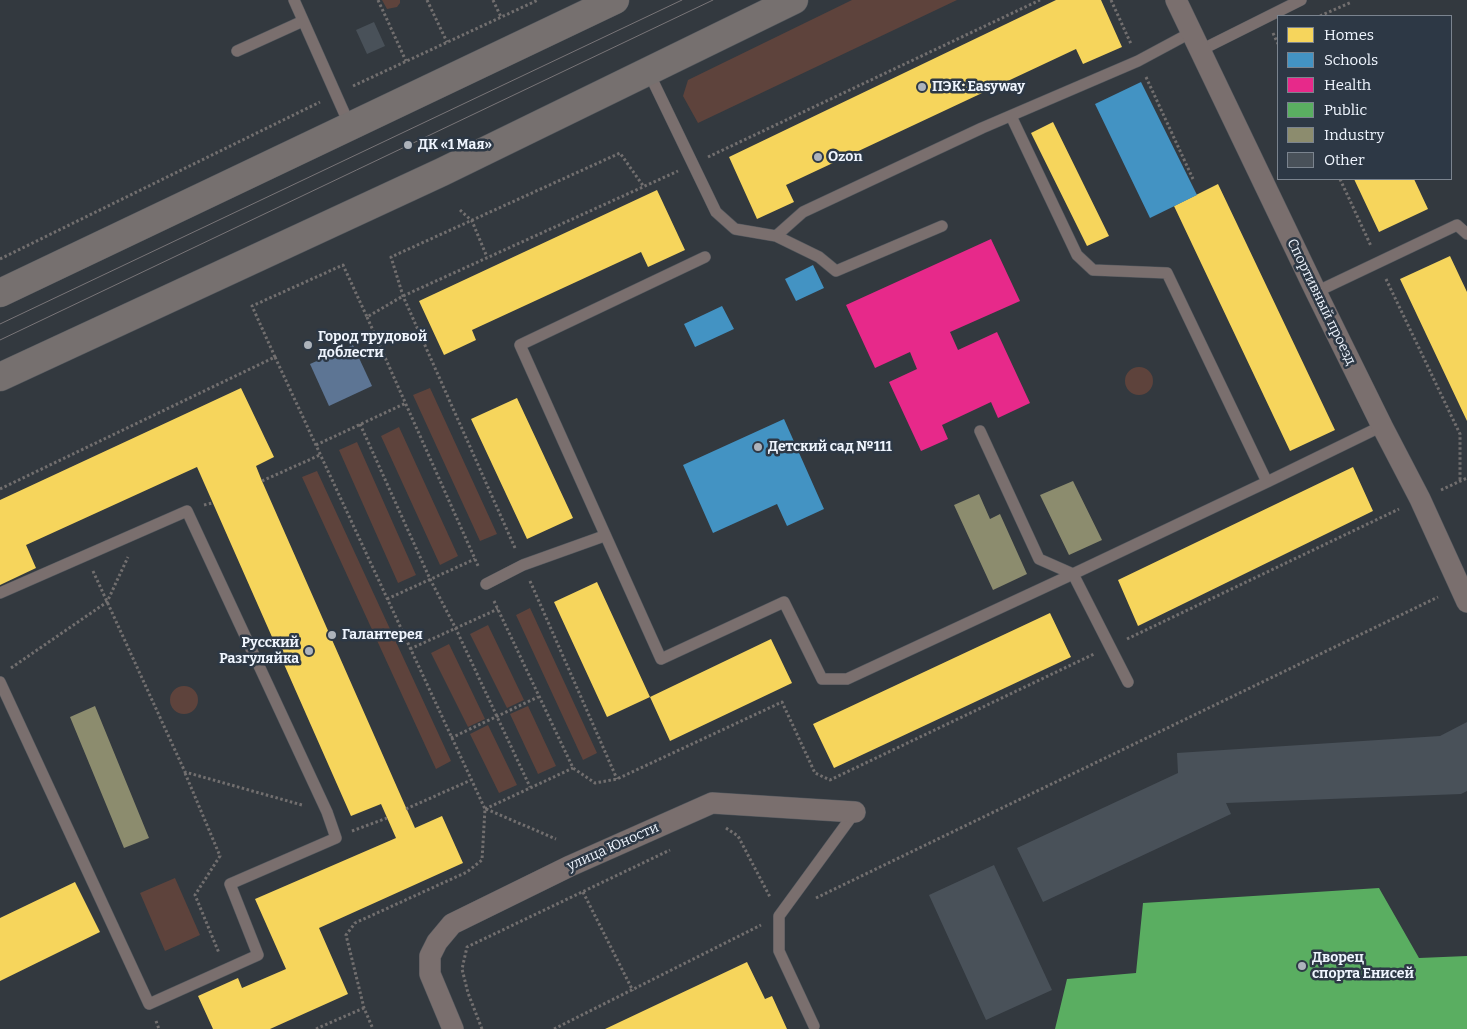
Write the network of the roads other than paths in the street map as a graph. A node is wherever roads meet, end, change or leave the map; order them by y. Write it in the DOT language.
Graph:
graph roads {
  1 [pos="294,0"];
  2 [pos="615,0"];
  3 [pos="794,0"];
  4 [pos="1176,0"];
  5 [pos="1302,0"];
  6 [pos="303,20"];
  7 [pos="1197,41"];
  8 [pos="237,51"];
  9 [pos="648,71"];
  10 [pos="1011,116"];
  11 [pos="350,126"];
  12 [pos="942,226"];
  13 [pos="1467,234"];
  14 [pos="776,236"];
  15 [pos="706,257"];
  16 [pos="1316,292"];
  17 [pos="0,293"];
  18 [pos="0,377"];
  19 [pos="1382,426"];
  20 [pos="980,431"];
  21 [pos="1267,482"];
  22 [pos="604,536"];
  23 [pos="1073,574"];
  24 [pos="486,584"];
  25 [pos="0,593"];
  26 [pos="1467,602"];
  27 [pos="0,682"];
  28 [pos="1128,682"];
  29 [pos="855,812"];
  30 [pos="814,1026"];
  31 [pos="453,1029"];
  1 -- 6 [label="lane"];
  2 -- 11 [label="highway"];
  3 -- 9 [label="highway"];
  4 -- 7 [label="street, Спортивный проезд"];
  5 -- 7 [label="lane"];
  6 -- 8 [label="lane"];
  6 -- 11 [label="lane"];
  7 -- 10 [label="lane"];
  7 -- 16 [label="street, Спортивный проезд"];
  9 -- 14 [label="lane"];
  9 -- 18 [label="highway"];
  10 -- 14 [label="lane"];
  10 -- 21 [label="lane"];
  11 -- 17 [label="highway"];
  12 -- 14 [label="lane"];
  13 -- 16 [label="lane"];
  15 -- 22 [label="lane"];
  16 -- 19 [label="street, Спортивный проезд"];
  19 -- 21 [label="lane"];
  19 -- 26 [label="street, Спортивный проезд"];
  20 -- 23 [label="lane"];
  21 -- 23 [label="lane"];
  22 -- 23 [label="lane"];
  22 -- 24 [label="lane"];
  23 -- 28 [label="lane"];
  25 -- 27 [label="lane"];
  29 -- 30 [label="lane"];
  29 -- 31 [label="street, улица Юности"];
}
